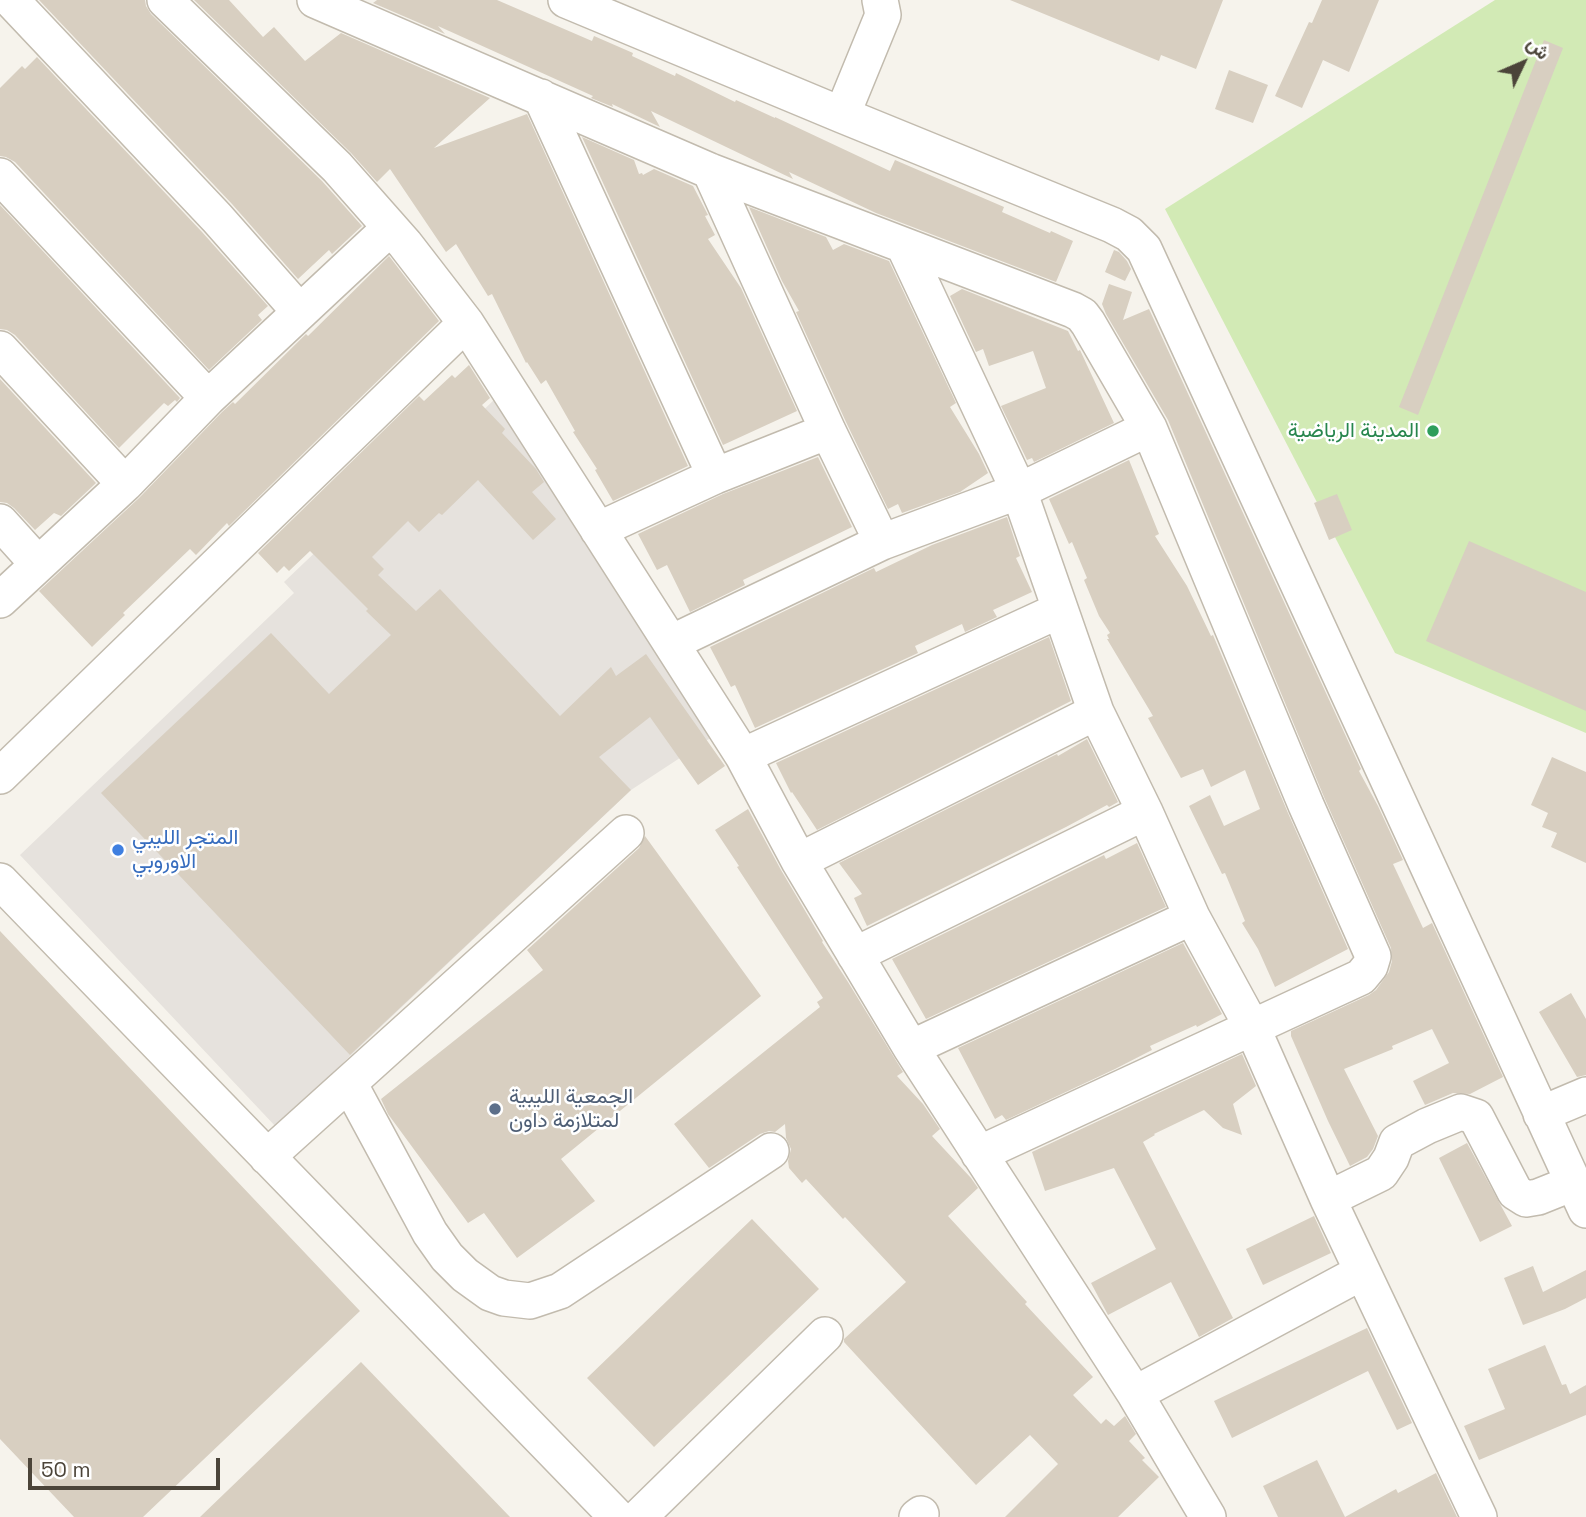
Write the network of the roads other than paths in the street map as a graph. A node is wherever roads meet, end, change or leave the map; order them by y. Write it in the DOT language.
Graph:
graph roads {
  1 [pos="11,0"];
  2 [pos="165,0"];
  3 [pos="316,0"];
  4 [pos="566,0"];
  5 [pos="880,0"];
  6 [pos="541,97"];
  7 [pos="842,116"];
  8 [pos="710,171"];
  9 [pos="0,176"];
  10 [pos="390,228"];
  11 [pos="904,246"];
  12 [pos="300,312"];
  13 [pos="466,323"];
  14 [pos="0,349"];
  15 [pos="208,398"];
  16 [pos="1149,428"];
  17 [pos="828,430"];
  18 [pos="715,476"];
  19 [pos="125,484"];
  20 [pos="1019,491"];
  21 [pos="0,522"];
  22 [pos="598,530"];
  23 [pos="882,542"];
  24 [pos="38,564"];
  25 [pos="0,600"];
  26 [pos="1060,610"];
  27 [pos="671,643"];
  28 [pos="1096,712"];
  29 [pos="743,756"];
  30 [pos="0,776"];
  31 [pos="1146,812"];
  32 [pos="626,833"];
  33 [pos="799,862"];
  34 [pos="0,881"];
  35 [pos="1192,917"];
  36 [pos="855,955"];
  37 [pos="1252,1027"];
  38 [pos="911,1048"];
  39 [pos="349,1083"];
  40 [pos="1586,1095"];
  41 [pos="1541,1114"];
  42 [pos="771,1151"];
  43 [pos="979,1154"];
  44 [pos="267,1157"];
  45 [pos="1580,1196"];
  46 [pos="1328,1199"];
  47 [pos="1362,1272"];
  48 [pos="825,1335"];
  49 [pos="1135,1394"];
  50 [pos="617,1517"];
  51 [pos="639,1517"];
  52 [pos="1208,1517"];
  53 [pos="1479,1517"];
  1 -- 12 [label="street"];
  2 -- 10 [label="street"];
  3 -- 6 [label="street"];
  4 -- 7 [label="street"];
  5 -- 7 [label="street"];
  6 -- 8 [label="street"];
  6 -- 18 [label="street"];
  7 -- 41 [label="street"];
  8 -- 11 [label="street"];
  8 -- 17 [label="street"];
  9 -- 15 [label="street"];
  10 -- 12 [label="street"];
  10 -- 13 [label="street"];
  11 -- 16 [label="street"];
  11 -- 20 [label="street"];
  12 -- 15 [label="street"];
  13 -- 22 [label="street"];
  13 -- 30 [label="street"];
  14 -- 19 [label="street"];
  15 -- 19 [label="street"];
  16 -- 20 [label="street"];
  16 -- 37 [label="street"];
  17 -- 18 [label="street"];
  17 -- 23 [label="street"];
  18 -- 22 [label="street"];
  19 -- 24 [label="street"];
  20 -- 23 [label="street"];
  20 -- 26 [label="street"];
  21 -- 24 [label="street"];
  22 -- 27 [label="street"];
  23 -- 27 [label="street"];
  24 -- 25 [label="street"];
  26 -- 28 [label="street"];
  26 -- 29 [label="street"];
  27 -- 29 [label="street"];
  28 -- 31 [label="street"];
  28 -- 33 [label="street"];
  29 -- 33 [label="street"];
  31 -- 35 [label="street"];
  31 -- 36 [label="street"];
  32 -- 39 [label="street"];
  33 -- 36 [label="street"];
  34 -- 44 [label="street"];
  35 -- 37 [label="street"];
  35 -- 38 [label="street"];
  36 -- 38 [label="street"];
  37 -- 43 [label="street"];
  37 -- 46 [label="street"];
  38 -- 43 [label="street"];
  39 -- 42 [label="street"];
  39 -- 44 [label="street"];
  40 -- 41 [label="street"];
  41 -- 45 [label="street"];
  43 -- 49 [label="street"];
  44 -- 50 [label="street"];
  45 -- 46 [label="street"];
  46 -- 47 [label="street"];
  47 -- 49 [label="street"];
  47 -- 53 [label="street"];
  48 -- 51 [label="street"];
  49 -- 52 [label="street"];
}
